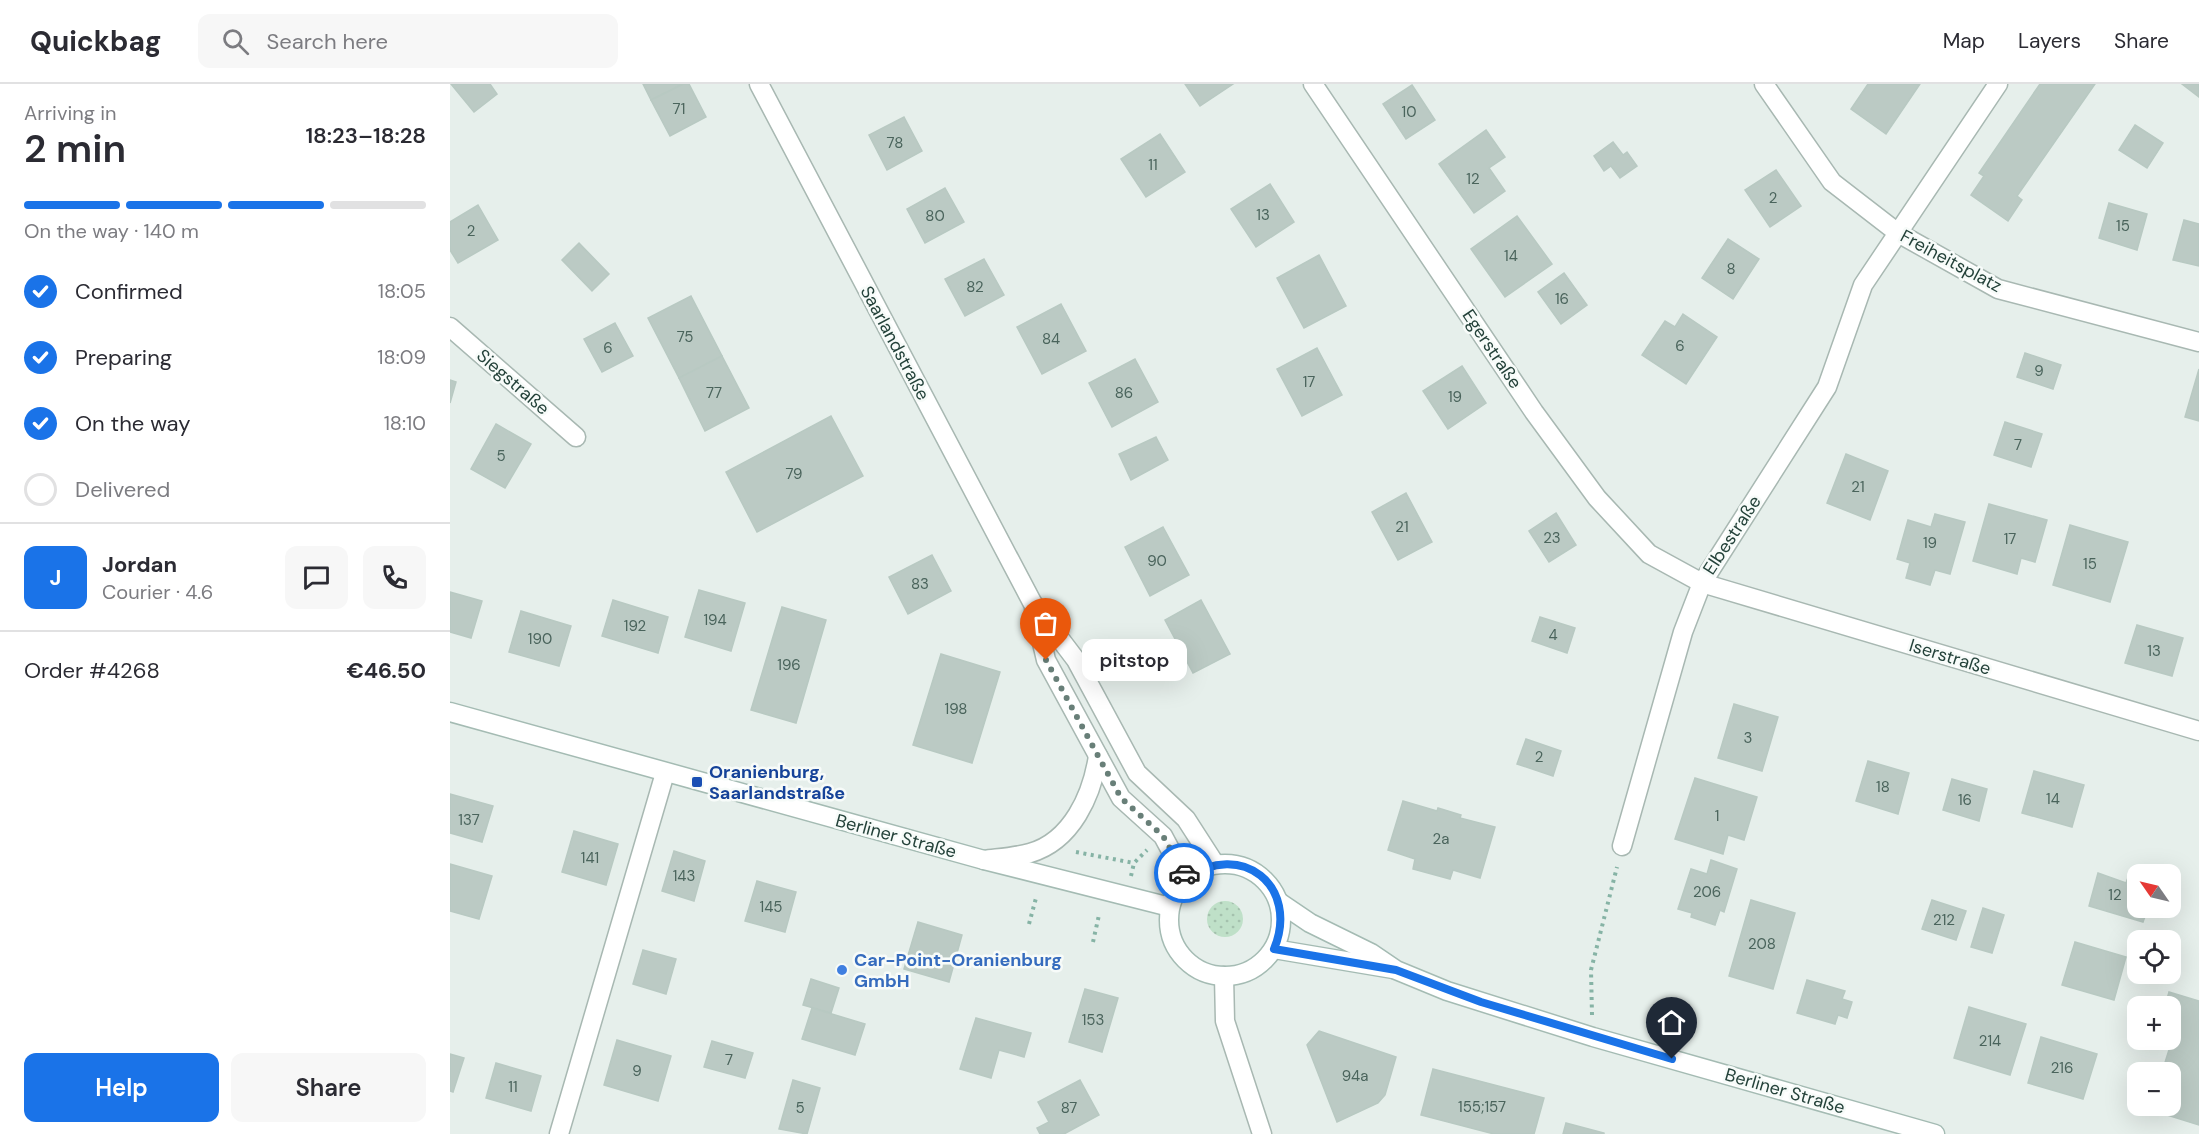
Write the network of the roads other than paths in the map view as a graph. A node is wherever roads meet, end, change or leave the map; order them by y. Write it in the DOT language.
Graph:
graph roads {
  1 [pos="759,84"];
  2 [pos="1313,84"];
  3 [pos="1764,84"];
  4 [pos="1998,84"];
  5 [pos="1898,233"];
  6 [pos="450,327"];
  7 [pos="2199,342"];
  8 [pos="576,437"];
  9 [pos="1702,583"];
  10 [pos="1032,602"];
  11 [pos="450,712"];
  12 [pos="2199,731"];
  13 [pos="1098,756"];
  14 [pos="665,772"];
  15 [pos="1622,846"];
  16 [pos="984,860"];
  17 [pos="1215,864"];
  18 [pos="1186,879"];
  19 [pos="1279,902"];
  20 [pos="1170,907"];
  21 [pos="1274,949"];
  22 [pos="1396,970"];
  23 [pos="1224,976"];
  24 [pos="559,1134"];
  25 [pos="1262,1134"];
  26 [pos="1935,1134"];
  1 -- 10 [label="street, Saarlandstraße"];
  2 -- 9 [label="street, Egerstraße"];
  3 -- 5 [label="street, Freiheitsplatz"];
  4 -- 5 [label="street, Elbestraße"];
  5 -- 7 [label="street, Freiheitsplatz"];
  5 -- 9 [label="street, Elbestraße"];
  6 -- 8 [label="street, Siegstraße"];
  9 -- 12 [label="street, Iserstraße"];
  9 -- 15 [label="street, Elbestraße"];
  10 -- 13 [label="street, Saarlandstraße"];
  10 -- 17 [label="street, Saarlandstraße"];
  11 -- 14 [label="street, Berliner Straße"];
  13 -- 16 [label="street"];
  13 -- 18 [label="street, Saarlandstraße"];
  14 -- 16 [label="street, Berliner Straße"];
  14 -- 24 [label="street"];
  16 -- 20 [label="street, Berliner Straße"];
  17 -- 18 [label="street"];
  17 -- 19 [label="street"];
  18 -- 20 [label="street"];
  19 -- 21 [label="street"];
  19 -- 22 [label="street, Berliner Straße"];
  20 -- 23 [label="street"];
  21 -- 22 [label="street, Berliner Straße"];
  21 -- 23 [label="street"];
  22 -- 26 [label="street, Berliner Straße"];
  23 -- 25 [label="street"];
}
